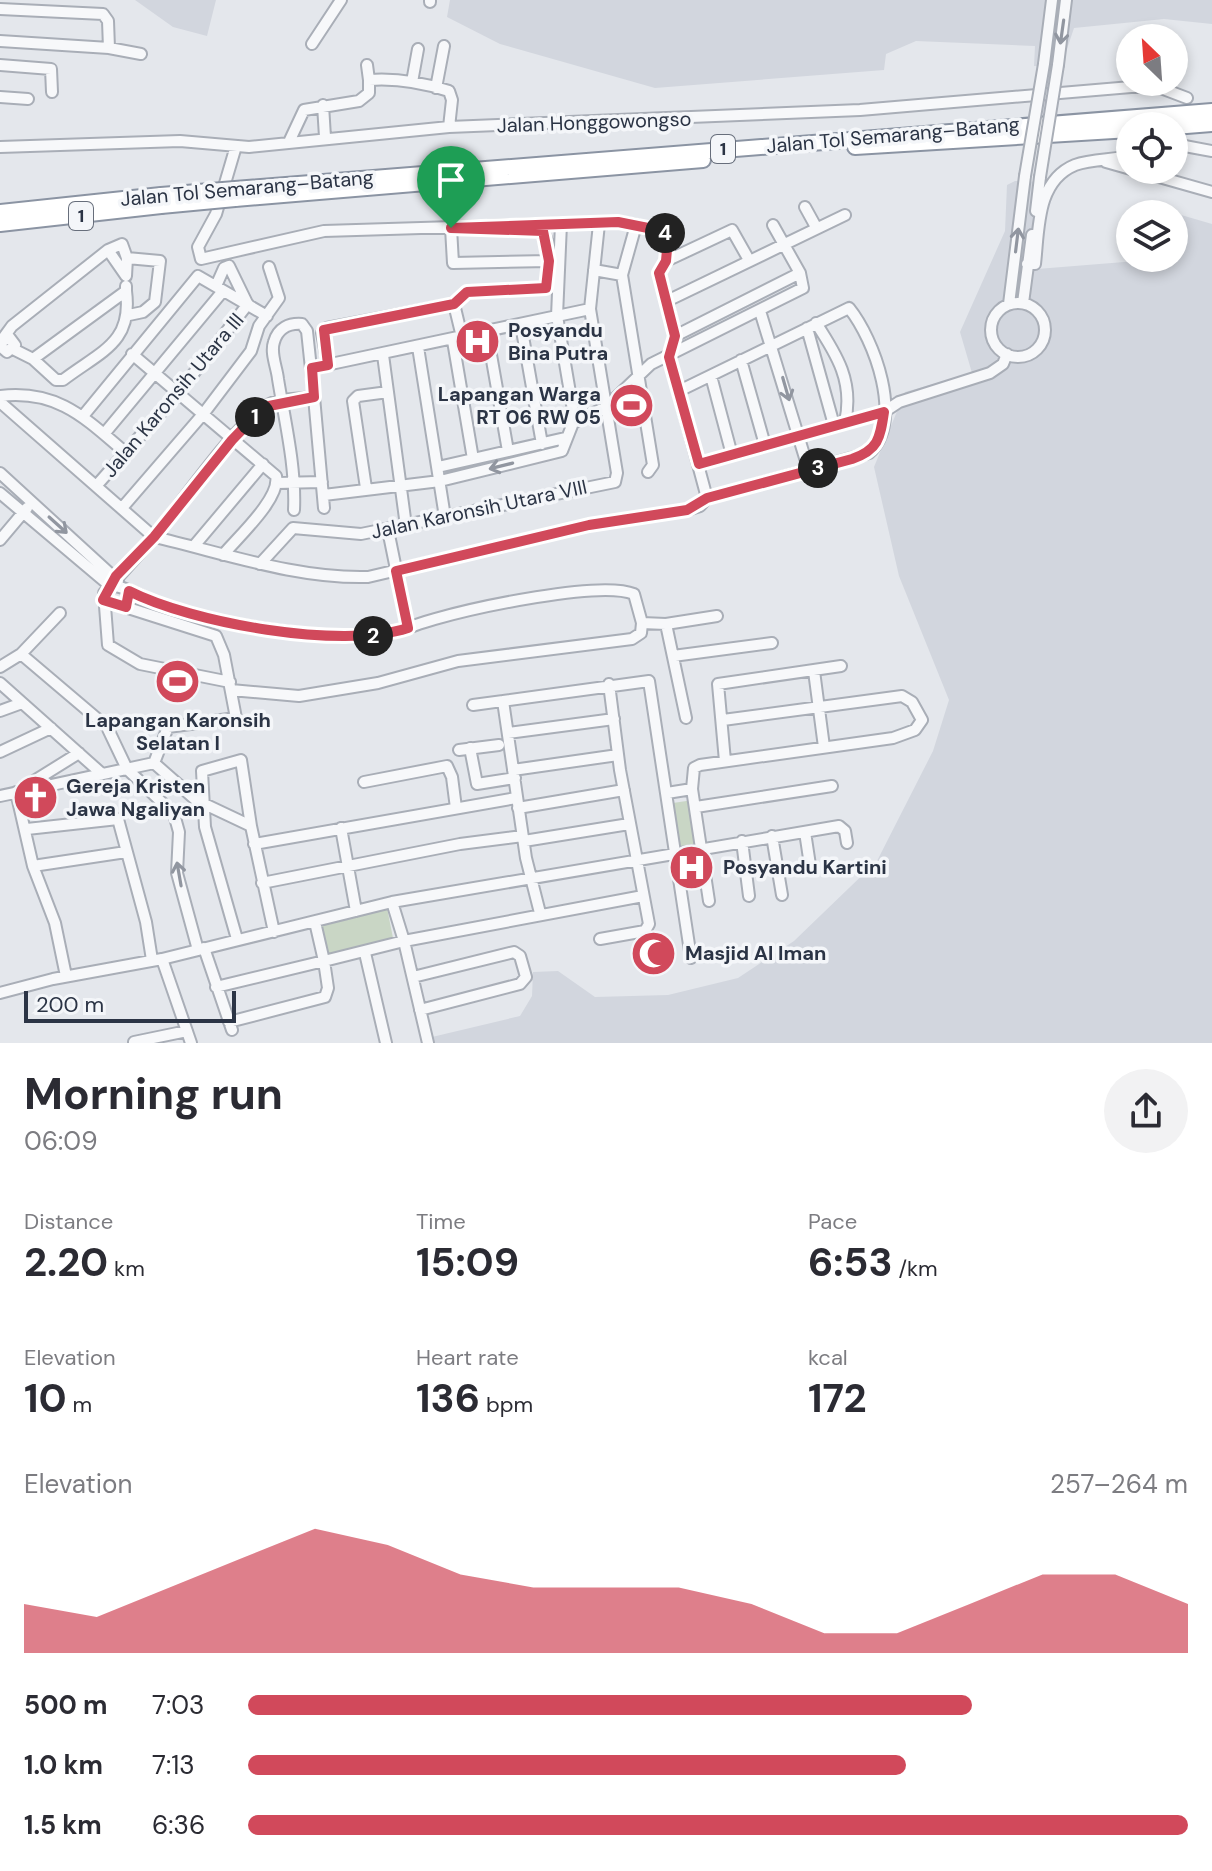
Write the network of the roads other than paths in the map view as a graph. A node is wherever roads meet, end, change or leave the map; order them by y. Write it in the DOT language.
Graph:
graph roads {
  1 [pos="341,0"];
  2 [pos="1052,0"];
  3 [pos="1066,0"];
  4 [pos="0,9"];
  5 [pos="0,41"];
  6 [pos="312,44"];
  7 [pos="444,46"];
  8 [pos="109,48"];
  9 [pos="418,49"];
  10 [pos="141,54"];
  11 [pos="0,65"];
  12 [pos="367,65"];
  13 [pos="369,80"];
  14 [pos="412,82"];
  15 [pos="436,88"];
  16 [pos="52,92"];
  17 [pos="0,97"];
  18 [pos="1187,98"];
  19 [pos="28,99"];
  20 [pos="323,105"];
  21 [pos="1212,111"];
  22 [pos="1212,124"];
  23 [pos="1188,126"];
  24 [pos="449,127"];
  25 [pos="1116,131"];
  26 [pos="325,137"];
  27 [pos="289,142"];
  28 [pos="236,146"];
  29 [pos="0,147"];
  30 [pos="1188,147"];
  31 [pos="1212,151"];
  32 [pos="1116,159"];
  33 [pos="1104,161"];
  34 [pos="1212,192"];
  35 [pos="235,194"];
  36 [pos="161,201"];
  37 [pos="805,207"];
  38 [pos="0,212"];
  39 [pos="845,215"];
  40 [pos="0,224"];
  41 [pos="561,224"];
  42 [pos="599,224"];
  43 [pos="636,225"];
  44 [pos="773,225"];
  45 [pos="816,227"];
  46 [pos="451,229"];
  47 [pos="783,243"];
  48 [pos="108,250"];
  49 [pos="127,258"];
  50 [pos="749,260"];
  51 [pos="549,261"];
  52 [pos="666,261"];
  53 [pos="1027,264"];
  54 [pos="269,267"];
  55 [pos="594,270"];
  56 [pos="800,273"];
  57 [pos="622,275"];
  58 [pos="126,276"];
  59 [pos="219,288"];
  60 [pos="126,291"];
  61 [pos="667,301"];
  62 [pos="1023,303"];
  63 [pos="248,304"];
  64 [pos="454,304"];
  65 [pos="1009,304"];
  66 [pos="590,309"];
  67 [pos="760,311"];
  68 [pos="129,315"];
  69 [pos="267,316"];
  70 [pos="557,316"];
  71 [pos="521,325"];
  72 [pos="811,326"];
  73 [pos="487,332"];
  74 [pos="675,336"];
  75 [pos="457,339"];
  76 [pos="773,344"];
  77 [pos="3,346"];
  78 [pos="418,347"];
  79 [pos="132,354"];
  80 [pos="1007,354"];
  81 [pos="383,355"];
  82 [pos="669,357"];
  83 [pos="33,359"];
  84 [pos="741,360"];
  85 [pos="328,365"];
  86 [pos="312,368"];
  87 [pos="157,373"];
  88 [pos="641,375"];
  89 [pos="711,376"];
  90 [pos="681,390"];
  91 [pos="179,392"];
  92 [pos="388,392"];
  93 [pos="314,397"];
  94 [pos="0,399"];
  95 [pos="280,402"];
  96 [pos="606,407"];
  97 [pos="884,412"];
  98 [pos="204,413"];
  99 [pos="83,416"];
  100 [pos="575,422"];
  101 [pos="845,422"];
  102 [pos="834,425"];
  103 [pos="104,434"];
  104 [pos="799,435"];
  105 [pos="565,438"];
  106 [pos="232,440"];
  107 [pos="542,444"];
  108 [pos="765,445"];
  109 [pos="508,451"];
  110 [pos="126,453"];
  111 [pos="732,455"];
  112 [pos="473,459"];
  113 [pos="263,464"];
  114 [pos="699,464"];
  115 [pos="438,467"];
  116 [pos="809,471"];
  117 [pos="648,472"];
  118 [pos="0,473"];
  119 [pos="440,481"];
  120 [pos="322,482"];
  121 [pos="277,483"];
  122 [pos="295,484"];
  123 [pos="97,485"];
  124 [pos="402,487"];
  125 [pos="366,488"];
  126 [pos="0,493"];
  127 [pos="324,495"];
  128 [pos="707,498"];
  129 [pos="34,503"];
  130 [pos="122,508"];
  131 [pos="324,508"];
  132 [pos="294,510"];
  133 [pos="24,513"];
  134 [pos="445,517"];
  135 [pos="406,524"];
  136 [pos="388,530"];
  137 [pos="351,534"];
  138 [pos="154,537"];
  139 [pos="0,540"];
  140 [pos="194,546"];
  141 [pos="223,555"];
  142 [pos="260,564"];
  143 [pos="396,571"];
  144 [pos="118,585"];
  145 [pos="103,600"];
  146 [pos="126,607"];
  147 [pos="60,613"];
  148 [pos="717,616"];
  149 [pos="642,623"];
  150 [pos="666,624"];
  151 [pos="408,628"];
  152 [pos="772,643"];
  153 [pos="21,654"];
  154 [pos="673,656"];
  155 [pos="841,666"];
  156 [pos="0,667"];
  157 [pos="814,671"];
  158 [pos="0,683"];
  159 [pos="609,684"];
  160 [pos="230,686"];
  161 [pos="503,701"];
  162 [pos="22,703"];
  163 [pos="473,705"];
  164 [pos="819,709"];
  165 [pos="0,711"];
  166 [pos="686,718"];
  167 [pos="614,719"];
  168 [pos="723,720"];
  169 [pos="51,728"];
  170 [pos="508,733"];
  171 [pos="499,745"];
  172 [pos="824,747"];
  173 [pos="0,752"];
  174 [pos="79,753"];
  175 [pos="618,755"];
  176 [pos="725,761"];
  177 [pos="154,763"];
  178 [pos="694,768"];
  179 [pos="127,769"];
  180 [pos="101,773"];
  181 [pos="514,774"];
  182 [pos="364,782"];
  183 [pos="832,786"];
  184 [pos="692,789"];
  185 [pos="624,790"];
  186 [pos="16,792"];
  187 [pos="673,792"];
  188 [pos="0,796"];
  189 [pos="517,803"];
  190 [pos="205,804"];
  191 [pos="696,807"];
  192 [pos="456,808"];
  193 [pos="629,824"];
  194 [pos="251,828"];
  195 [pos="341,828"];
  196 [pos="27,829"];
  197 [pos="805,832"];
  198 [pos="772,836"];
  199 [pos="524,838"];
  200 [pos="742,841"];
  201 [pos="847,843"];
  202 [pos="254,844"];
  203 [pos="702,848"];
  204 [pos="126,852"];
  205 [pos="673,853"];
  206 [pos="638,859"];
  207 [pos="810,865"];
  208 [pos="33,866"];
  209 [pos="348,867"];
  210 [pos="531,876"];
  211 [pos="262,883"];
  212 [pos="782,895"];
  213 [pos="643,896"];
  214 [pos="749,896"];
  215 [pos="709,901"];
  216 [pos="392,902"];
  217 [pos="356,911"];
  218 [pos="540,913"];
  219 [pos="315,922"];
  220 [pos="274,932"];
  221 [pos="237,939"];
  222 [pos="600,939"];
  223 [pos="404,941"];
  224 [pos="201,949"];
  225 [pos="365,953"];
  226 [pos="691,958"];
  227 [pos="157,959"];
  228 [pos="324,961"];
  229 [pos="66,976"];
  230 [pos="413,977"];
  231 [pos="216,987"];
  232 [pos="0,993"];
  233 [pos="420,1010"];
  234 [pos="187,1031"];
  235 [pos="134,1042"];
  236 [pos="191,1043"];
  237 [pos="386,1043"];
  238 [pos="428,1043"];
  1 -- 6 [label="street"];
  65 -- 2 [label="street, one-way, bridge"];
  3 -- 53 [label="street, one-way, bridge"];
  4 -- 8 [label="street"];
  5 -- 8 [label="street"];
  7 -- 15 [label="street"];
  8 -- 10 [label="street"];
  9 -- 14 [label="street"];
  11 -- 16 [label="street"];
  12 -- 13 [label="street"];
  13 -- 14 [label="street"];
  13 -- 20 [label="street"];
  14 -- 15 [label="street"];
  15 -- 24 [label="street"];
  17 -- 19 [label="street"];
  18 -- 24 [label="street, Jalan Honggowongso"];
  20 -- 26 [label="street"];
  20 -- 27 [label="street"];
  21 -- 35 [label="highway, Jalan Tol Semarang–Batang / 1"];
  22 -- 23 [label="highway"];
  24 -- 26 [label="street, Jalan Honggowongso"];
  25 -- 35 [label="highway, Jalan Tol Semarang–Batang / 1"];
  26 -- 27 [label="street, Jalan Honggowongso"];
  27 -- 28 [label="street, Jalan Honggowongso"];
  28 -- 29 [label="street, Jalan Honggowongso"];
  28 -- 46 [label="street"];
  30 -- 31 [label="street"];
  32 -- 33 [label="street"];
  33 -- 34 [label="street"];
  33 -- 53 [label="street"];
  35 -- 36 [label="highway, Jalan Tol Semarang–Batang / 1, bridge"];
  36 -- 38 [label="highway, Jalan Tol Semarang–Batang / 1"];
  36 -- 40 [label="highway, Jalan Tol Semarang–Batang / 1"];
  37 -- 45 [label="street"];
  39 -- 45 [label="street"];
  41 -- 42 [label="street"];
  41 -- 46 [label="street"];
  41 -- 70 [label="street"];
  42 -- 43 [label="street"];
  42 -- 55 [label="street"];
  43 -- 52 [label="street"];
  43 -- 57 [label="street"];
  44 -- 47 [label="street"];
  45 -- 47 [label="street"];
  46 -- 51 [label="street"];
  46 -- 51 [label="street"];
  47 -- 50 [label="street"];
  47 -- 56 [label="street"];
  48 -- 49 [label="street"];
  48 -- 58 [label="street"];
  48 -- 77 [label="street"];
  49 -- 58 [label="street"];
  49 -- 68 [label="street"];
  50 -- 52 [label="street"];
  50 -- 61 [label="street"];
  51 -- 64 [label="street"];
  52 -- 61 [label="street"];
  53 -- 62 [label="street"];
  54 -- 69 [label="street"];
  55 -- 57 [label="street"];
  55 -- 66 [label="street"];
  56 -- 67 [label="street"];
  56 -- 74 [label="street"];
  57 -- 88 [label="street"];
  58 -- 60 [label="street"];
  59 -- 63 [label="street"];
  59 -- 63 [label="street"];
  59 -- 79 [label="street"];
  59 -- 87 [label="street"];
  60 -- 68 [label="street"];
  60 -- 83 [label="street"];
  61 -- 74 [label="street"];
  62 -- 65 [label="street"];
  62 -- 80 [label="street"];
  63 -- 69 [label="street"];
  63 -- 91 [label="street, Jalan Karonsih Utara III"];
  64 -- 75 [label="street"];
  64 -- 85 [label="street"];
  65 -- 80 [label="street"];
  66 -- 70 [label="street"];
  66 -- 96 [label="street"];
  67 -- 76 [label="street"];
  67 -- 82 [label="street"];
  68 -- 83 [label="street"];
  69 -- 98 [label="street"];
  70 -- 71 [label="street"];
  70 -- 100 [label="street"];
  71 -- 73 [label="street"];
  71 -- 107 [label="street"];
  72 -- 76 [label="street"];
  72 -- 97 [label="street"];
  72 -- 101 [label="street"];
  72 -- 102 [label="street"];
  73 -- 75 [label="street"];
  73 -- 109 [label="street"];
  74 -- 82 [label="street"];
  75 -- 78 [label="street"];
  75 -- 112 [label="street"];
  76 -- 84 [label="street"];
  76 -- 104 [label="street, one-way"];
  77 -- 83 [label="street"];
  78 -- 81 [label="street"];
  78 -- 115 [label="street"];
  79 -- 87 [label="street"];
  79 -- 99 [label="street"];
  80 -- 97 [label="street"];
  81 -- 85 [label="street"];
  81 -- 92 [label="street"];
  82 -- 88 [label="street"];
  82 -- 90 [label="street"];
  84 -- 89 [label="street"];
  84 -- 108 [label="street"];
  85 -- 86 [label="street"];
  86 -- 93 [label="street"];
  86 -- 95 [label="street"];
  87 -- 91 [label="street"];
  87 -- 103 [label="street"];
  88 -- 96 [label="street"];
  88 -- 117 [label="street"];
  89 -- 90 [label="street"];
  89 -- 111 [label="street"];
  90 -- 114 [label="street"];
  91 -- 98 [label="street"];
  91 -- 110 [label="street, Jalan Karonsih Utara III"];
  92 -- 124 [label="street"];
  92 -- 125 [label="street"];
  93 -- 95 [label="street"];
  93 -- 120 [label="street"];
  94 -- 99 [label="street"];
  94 -- 123 [label="street"];
  95 -- 106 [label="street"];
  95 -- 122 [label="street"];
  96 -- 100 [label="street"];
  96 -- 134 [label="street, Jalan Karonsih Utara VIII"];
  97 -- 101 [label="street"];
  97 -- 116 [label="street"];
  98 -- 106 [label="street"];
  98 -- 130 [label="street"];
  99 -- 103 [label="street"];
  100 -- 105 [label="street"];
  101 -- 102 [label="street"];
  102 -- 104 [label="street"];
  103 -- 110 [label="street"];
  104 -- 108 [label="street"];
  104 -- 116 [label="street"];
  105 -- 107 [label="street"];
  105 -- 119 [label="street, one-way"];
  106 -- 113 [label="street"];
  106 -- 138 [label="street"];
  107 -- 109 [label="street"];
  108 -- 111 [label="street"];
  109 -- 112 [label="street"];
  110 -- 123 [label="street, Jalan Karonsih Utara III"];
  111 -- 114 [label="street"];
  112 -- 115 [label="street"];
  113 -- 121 [label="street"];
  113 -- 140 [label="street"];
  114 -- 128 [label="street"];
  115 -- 119 [label="street"];
  116 -- 128 [label="street"];
  118 -- 129 [label="street"];
  119 -- 124 [label="street"];
  119 -- 134 [label="street"];
  120 -- 122 [label="street"];
  120 -- 127 [label="street"];
  121 -- 122 [label="street"];
  121 -- 141 [label="street"];
  122 -- 132 [label="street"];
  123 -- 130 [label="street"];
  124 -- 125 [label="street"];
  124 -- 135 [label="street"];
  125 -- 127 [label="street"];
  126 -- 133 [label="street"];
  127 -- 131 [label="street"];
  128 -- 143 [label="street"];
  129 -- 133 [label="street"];
  129 -- 144 [label="street, one-way"];
  130 -- 138 [label="street"];
  133 -- 139 [label="street"];
  133 -- 144 [label="street"];
  134 -- 135 [label="street, Jalan Karonsih Utara VIII"];
  135 -- 136 [label="street, Jalan Karonsih Utara VIII"];
  135 -- 137 [label="street"];
  136 -- 137 [label="street, Jalan Karonsih Utara VIII"];
  136 -- 143 [label="street"];
  137 -- 142 [label="street, Jalan Karonsih Utara VIII"];
  138 -- 140 [label="street"];
  138 -- 144 [label="street"];
  140 -- 141 [label="street"];
  141 -- 142 [label="street"];
  142 -- 143 [label="street"];
  143 -- 151 [label="street"];
  144 -- 145 [label="street"];
  144 -- 146 [label="street"];
  144 -- 151 [label="street"];
  145 -- 146 [label="street"];
  145 -- 160 [label="street"];
  146 -- 160 [label="street"];
  147 -- 153 [label="street"];
  148 -- 150 [label="street"];
  149 -- 150 [label="street"];
  149 -- 151 [label="street"];
  149 -- 160 [label="street"];
  150 -- 154 [label="street"];
  152 -- 154 [label="street"];
  153 -- 156 [label="street"];
  153 -- 179 [label="street"];
  154 -- 166 [label="street"];
  155 -- 157 [label="street"];
  157 -- 164 [label="street"];
  157 -- 168 [label="street"];
  158 -- 162 [label="street"];
  159 -- 161 [label="street"];
  159 -- 167 [label="street"];
  159 -- 187 [label="street"];
  160 -- 177 [label="street"];
  161 -- 163 [label="street"];
  161 -- 170 [label="street"];
  162 -- 165 [label="street"];
  162 -- 169 [label="street"];
  164 -- 168 [label="street"];
  164 -- 172 [label="street"];
  164 -- 172 [label="street"];
  167 -- 170 [label="street"];
  167 -- 175 [label="street"];
  168 -- 176 [label="street"];
  169 -- 173 [label="street"];
  169 -- 174 [label="street"];
  170 -- 181 [label="street"];
  171 -- 181 [label="street"];
  172 -- 176 [label="street"];
  174 -- 180 [label="street"];
  174 -- 186 [label="street"];
  175 -- 181 [label="street"];
  175 -- 185 [label="street"];
  176 -- 178 [label="street"];
  177 -- 179 [label="street"];
  177 -- 190 [label="street"];
  178 -- 184 [label="street"];
  178 -- 187 [label="street"];
  179 -- 180 [label="street"];
  224 -- 179 [label="street, one-way"];
  180 -- 186 [label="street"];
  181 -- 189 [label="street"];
  182 -- 192 [label="street"];
  183 -- 191 [label="street"];
  184 -- 187 [label="street"];
  184 -- 191 [label="street"];
  185 -- 189 [label="street"];
  185 -- 193 [label="street"];
  186 -- 188 [label="street"];
  186 -- 196 [label="street"];
  187 -- 205 [label="street"];
  189 -- 192 [label="street"];
  189 -- 199 [label="street"];
  190 -- 194 [label="street"];
  190 -- 194 [label="street"];
  190 -- 221 [label="street"];
  191 -- 203 [label="street"];
  192 -- 195 [label="street"];
  193 -- 199 [label="street"];
  193 -- 206 [label="street"];
  194 -- 202 [label="street"];
  195 -- 202 [label="street"];
  195 -- 209 [label="street"];
  196 -- 204 [label="street"];
  196 -- 208 [label="street"];
  197 -- 198 [label="street"];
  197 -- 201 [label="street"];
  197 -- 207 [label="street"];
  198 -- 200 [label="street"];
  198 -- 212 [label="street"];
  199 -- 209 [label="street"];
  199 -- 210 [label="street"];
  200 -- 203 [label="street"];
  200 -- 214 [label="street"];
  202 -- 211 [label="street"];
  203 -- 205 [label="street"];
  203 -- 215 [label="street"];
  204 -- 208 [label="street"];
  204 -- 227 [label="street"];
  205 -- 206 [label="street"];
  205 -- 226 [label="street"];
  206 -- 210 [label="street"];
  206 -- 213 [label="street"];
  208 -- 229 [label="street"];
  209 -- 211 [label="street"];
  209 -- 217 [label="street"];
  210 -- 216 [label="street"];
  210 -- 218 [label="street"];
  211 -- 220 [label="street"];
  213 -- 218 [label="street"];
  213 -- 222 [label="street"];
  216 -- 217 [label="street"];
  216 -- 223 [label="street"];
  217 -- 219 [label="street"];
  218 -- 223 [label="street"];
  219 -- 220 [label="street"];
  219 -- 228 [label="street"];
  220 -- 221 [label="street"];
  221 -- 224 [label="street"];
  223 -- 225 [label="street"];
  223 -- 230 [label="street"];
  224 -- 227 [label="street"];
  224 -- 231 [label="street"];
  225 -- 228 [label="street"];
  225 -- 237 [label="street"];
  227 -- 229 [label="street"];
  227 -- 234 [label="street"];
  228 -- 231 [label="street"];
  228 -- 231 [label="street"];
  229 -- 232 [label="street"];
  230 -- 233 [label="street"];
  230 -- 233 [label="street"];
  233 -- 238 [label="street"];
  234 -- 235 [label="street"];
  234 -- 236 [label="street"];
}
